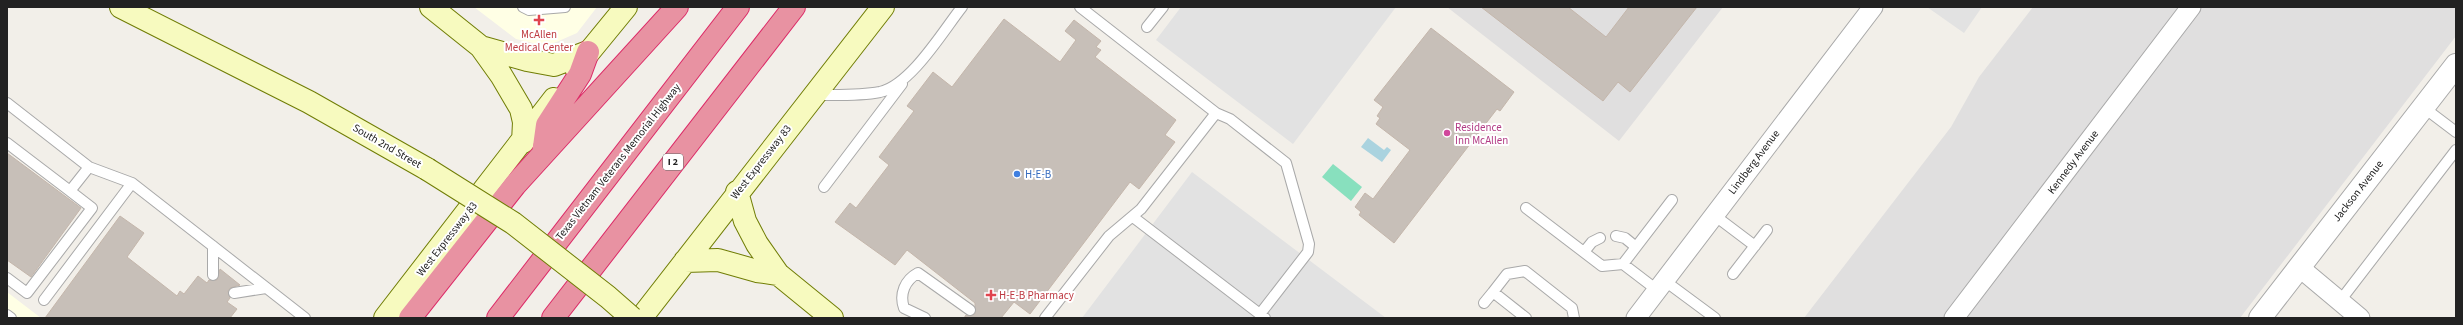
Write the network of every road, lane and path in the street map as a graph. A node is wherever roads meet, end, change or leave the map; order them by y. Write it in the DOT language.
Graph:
graph roads {
  1 [pos="121,7"];
  2 [pos="522,7"];
  3 [pos="565,7"];
  4 [pos="626,7"];
  5 [pos="677,7"];
  6 [pos="738,7"];
  7 [pos="794,7"];
  8 [pos="883,7"];
  9 [pos="962,7"];
  10 [pos="1080,7"];
  11 [pos="1163,7"];
  12 [pos="1873,7"];
  13 [pos="2191,7"];
  14 [pos="438,9"];
  15 [pos="141,13"];
  16 [pos="1147,28"];
  17 [pos="481,47"];
  18 [pos="588,52"];
  19 [pos="2456,65"];
  20 [pos="909,74"];
  21 [pos="814,95"];
  22 [pos="7,103"];
  23 [pos="2423,107"];
  24 [pos="1216,113"];
  25 [pos="2456,132"];
  26 [pos="523,142"];
  27 [pos="7,143"];
  28 [pos="2456,150"];
  29 [pos="543,154"];
  30 [pos="89,167"];
  31 [pos="132,183"];
  32 [pos="824,187"];
  33 [pos="70,191"];
  34 [pos="737,192"];
  35 [pos="1672,200"];
  36 [pos="1526,208"];
  37 [pos="1714,215"];
  38 [pos="1132,217"];
  39 [pos="1767,230"];
  40 [pos="1616,236"];
  41 [pos="1600,238"];
  42 [pos="213,246"];
  43 [pos="1755,246"];
  44 [pos="1636,247"];
  45 [pos="1584,252"];
  46 [pos="685,261"];
  47 [pos="1623,264"];
  48 [pos="2299,267"];
  49 [pos="778,274"];
  50 [pos="1733,274"];
  51 [pos="213,276"];
  52 [pos="7,278"];
  53 [pos="1661,286"];
  54 [pos="266,288"];
  55 [pos="1493,292"];
  56 [pos="234,293"];
  57 [pos="44,300"];
  58 [pos="2340,301"];
  59 [pos="1484,303"];
  60 [pos="970,310"];
  61 [pos="7,315"];
  62 [pos="1262,316"];
  63 [pos="11,318"];
  64 [pos="305,318"];
  65 [pos="385,318"];
  66 [pos="410,318"];
  67 [pos="498,318"];
  68 [pos="552,318"];
  69 [pos="632,318"];
  70 [pos="641,318"];
  71 [pos="832,318"];
  72 [pos="925,318"];
  73 [pos="1045,318"];
  74 [pos="1526,318"];
  75 [pos="1574,318"];
  76 [pos="1636,318"];
  77 [pos="1715,318"];
  78 [pos="1954,318"];
  79 [pos="2260,318"];
  80 [pos="2360,318"];
  1 -- 15 [label="main road, South 2nd Street"];
  2 -- 3 [label="lane"];
  4 -- 18 [label="main road, West Expressway 83"];
  5 -- 29 [label="highway"];
  6 -- 67 [label="highway, Texas Vietnam Veterans Memorial Highway"];
  7 -- 68 [label="highway, I 2"];
  8 -- 21 [label="main road, West Expressway 83"];
  9 -- 20 [label="lane"];
  10 -- 24 [label="lane"];
  11 -- 16 [label="lane"];
  12 -- 37 [label="street, Lindberg Avenue"];
  13 -- 78 [label="street, Kennedy Avenue"];
  14 -- 17 [label="main road"];
  15 -- 69 [label="main road, South 2nd Street, bridge"];
  17 -- 18 [label="main road"];
  17 -- 26 [label="main road"];
  18 -- 26 [label="main road, West Expressway 83"];
  18 -- 29 [label="highway"];
  19 -- 23 [label="street, Jackson Avenue"];
  20 -- 21 [label="lane"];
  20 -- 32 [label="lane"];
  21 -- 34 [label="main road, West Expressway 83"];
  22 -- 30 [label="lane"];
  23 -- 25 [label="lane"];
  23 -- 48 [label="street, Jackson Avenue"];
  24 -- 38 [label="lane"];
  24 -- 62 [label="lane"];
  26 -- 65 [label="main road, West Expressway 83"];
  27 -- 33 [label="lane"];
  28 -- 58 [label="lane"];
  29 -- 66 [label="highway"];
  30 -- 31 [label="lane"];
  30 -- 33 [label="lane"];
  31 -- 42 [label="lane"];
  31 -- 57 [label="lane"];
  33 -- 52 [label="lane"];
  34 -- 46 [label="main road, West Expressway 83"];
  34 -- 49 [label="main road"];
  35 -- 44 [label="lane"];
  36 -- 45 [label="lane"];
  37 -- 43 [label="lane"];
  37 -- 53 [label="street, Lindberg Avenue"];
  38 -- 62 [label="lane"];
  38 -- 73 [label="lane"];
  39 -- 43 [label="lane"];
  40 -- 44 [label="lane"];
  41 -- 45 [label="lane"];
  42 -- 51 [label="lane"];
  42 -- 54 [label="lane"];
  43 -- 50 [label="lane"];
  44 -- 47 [label="lane"];
  45 -- 47 [label="lane"];
  46 -- 49 [label="main road"];
  46 -- 70 [label="main road, West Expressway 83"];
  47 -- 53 [label="lane"];
  48 -- 58 [label="street"];
  48 -- 79 [label="street, Jackson Avenue"];
  49 -- 71 [label="main road"];
  53 -- 76 [label="street, Lindberg Avenue"];
  53 -- 77 [label="lane"];
  54 -- 56 [label="lane"];
  54 -- 64 [label="lane"];
  55 -- 59 [label="lane"];
  55 -- 74 [label="lane"];
  55 -- 75 [label="lane"];
  58 -- 80 [label="street"];
  60 -- 72 [label="lane"];
  61 -- 63 [label="lane"];
}
